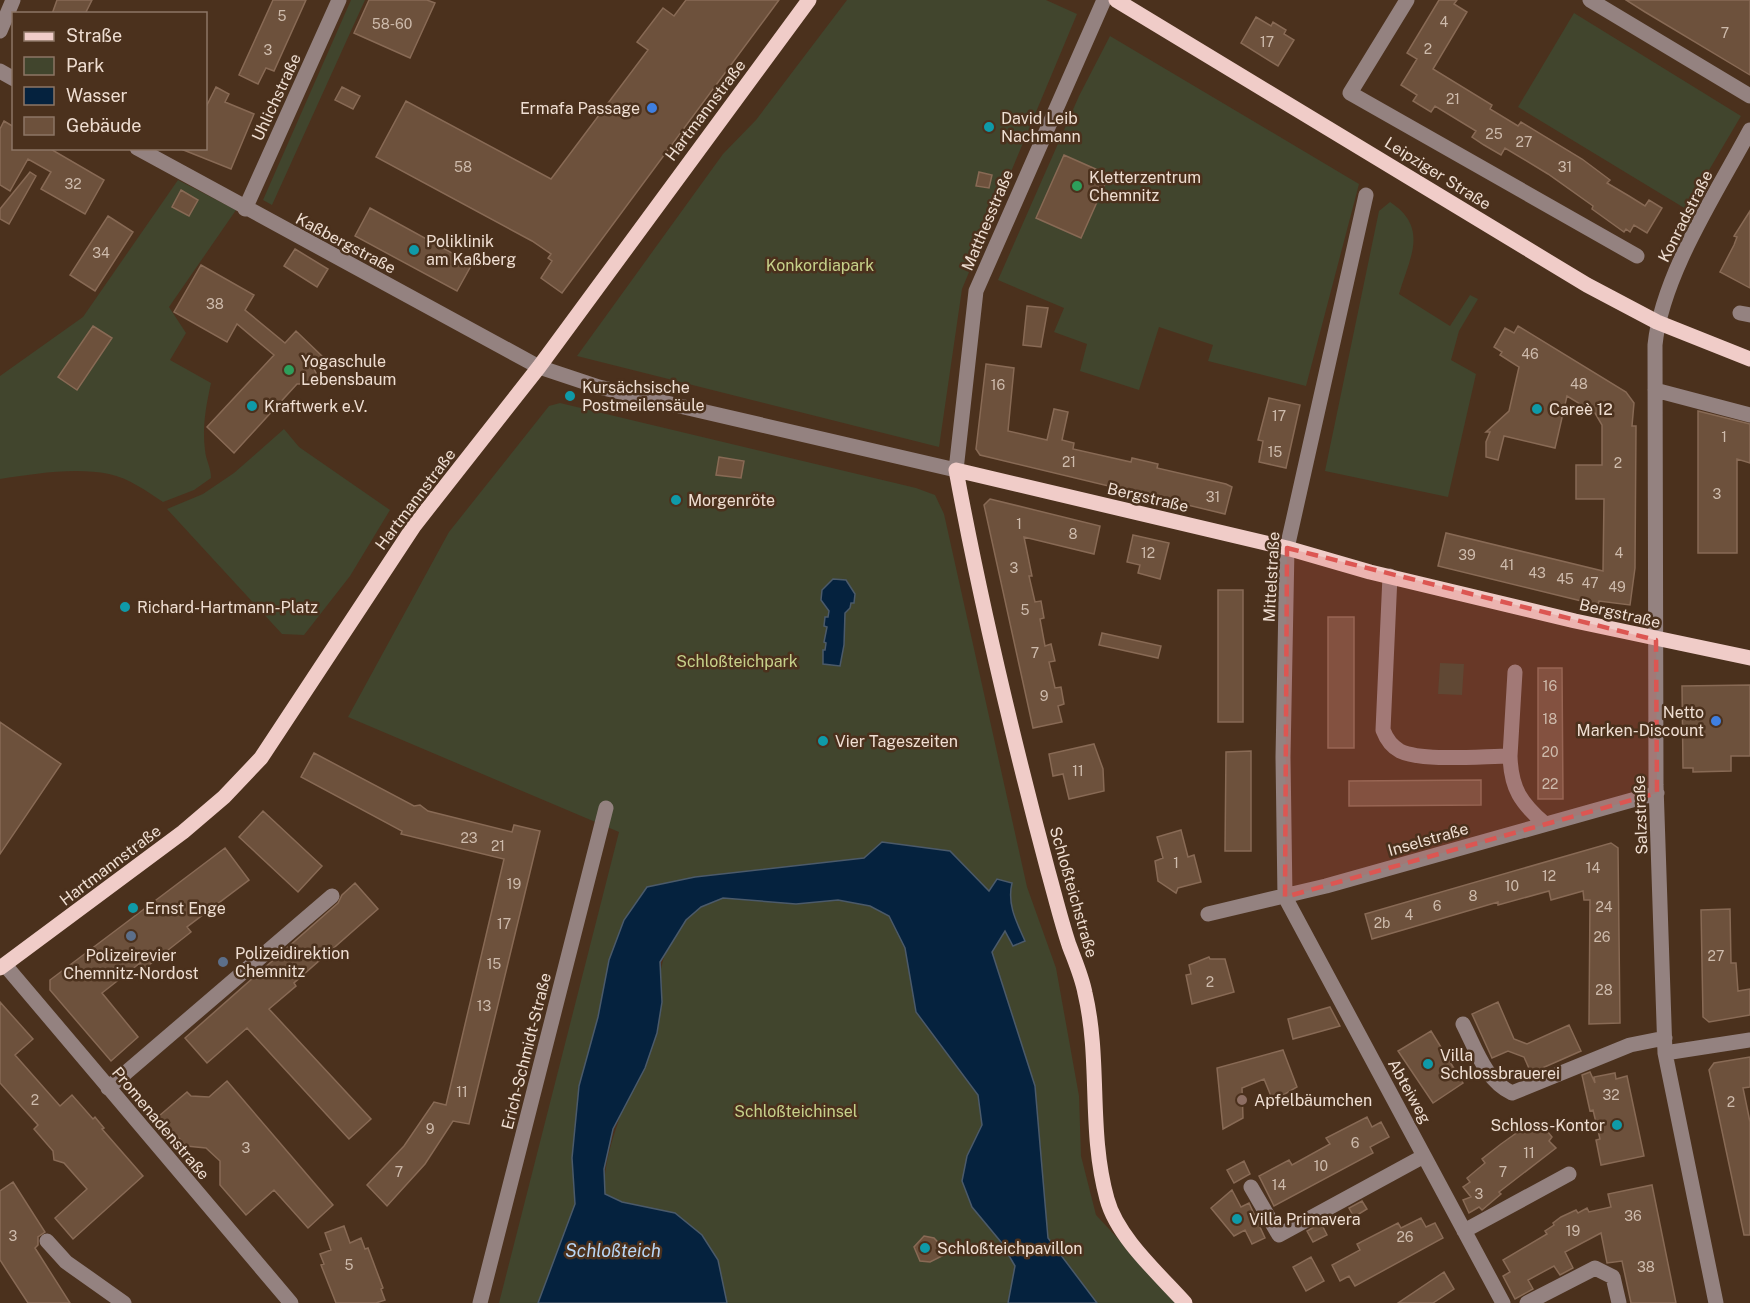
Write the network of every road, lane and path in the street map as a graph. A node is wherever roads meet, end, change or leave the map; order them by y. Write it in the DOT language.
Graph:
graph roads {
  1 [pos="13,0"];
  2 [pos="339,0"];
  3 [pos="809,0"];
  4 [pos="1104,0"];
  5 [pos="1116,0"];
  6 [pos="1407,0"];
  7 [pos="1590,0"];
  8 [pos="0,31"];
  9 [pos="1750,96"];
  10 [pos="1748,138"];
  11 [pos="141,150"];
  12 [pos="1366,195"];
  13 [pos="244,209"];
  14 [pos="1637,256"];
  15 [pos="1657,322"];
  16 [pos="1750,359"];
  17 [pos="539,367"];
  18 [pos="1655,390"];
  19 [pos="1750,415"];
  20 [pos="956,470"];
  21 [pos="1287,548"];
  22 [pos="1390,576"];
  23 [pos="1656,640"];
  24 [pos="1750,658"];
  25 [pos="1515,672"];
  26 [pos="1510,756"];
  27 [pos="1657,793"];
  28 [pos="606,808"];
  29 [pos="1545,824"];
  30 [pos="332,896"];
  31 [pos="1285,897"];
  32 [pos="1208,914"];
  33 [pos="2,966"];
  34 [pos="1463,1024"];
  35 [pos="1750,1040"];
  36 [pos="1665,1045"];
  37 [pos="108,1088"];
  38 [pos="1424,1156"];
  39 [pos="1569,1174"];
  40 [pos="1251,1187"];
  41 [pos="1464,1231"];
  42 [pos="48,1241"];
  43 [pos="124,1303"];
  44 [pos="291,1303"];
  45 [pos="480,1303"];
  46 [pos="1185,1303"];
  47 [pos="1503,1303"];
  48 [pos="1527,1303"];
  49 [pos="1618,1303"];
  50 [pos="1716,1303"];
  1 -- 8 [label="street"];
  2 -- 13 [label="street, Uhlichstraße"];
  3 -- 17 [label="main road, Hartmannstraße"];
  4 -- 20 [label="street, Matthesstraße"];
  5 -- 15 [label="main road, Leipziger Straße"];
  6 -- 14 [label="street"];
  7 -- 9 [label="street"];
  10 -- 15 [label="street, Konradstraße"];
  11 -- 13 [label="street, Kaßbergstraße"];
  12 -- 21 [label="street, Mittelstraße"];
  13 -- 17 [label="street, Kaßbergstraße"];
  15 -- 16 [label="main road, Leipziger Straße"];
  15 -- 18 [label="street, Salzstraße"];
  17 -- 20 [label="street, Bergstraße"];
  17 -- 33 [label="main road, Hartmannstraße"];
  18 -- 19 [label="street"];
  18 -- 23 [label="street, Salzstraße"];
  20 -- 21 [label="main road, Bergstraße"];
  20 -- 46 [label="main road, Schloßteichstraße"];
  21 -- 22 [label="main road, Bergstraße"];
  21 -- 31 [label="street, Mittelstraße"];
  22 -- 23 [label="main road, Bergstraße"];
  22 -- 26 [label="street"];
  23 -- 24 [label="main road, Bergstraße"];
  23 -- 27 [label="street, Salzstraße"];
  25 -- 26 [label="street"];
  26 -- 29 [label="street"];
  27 -- 29 [label="street, Inselstraße"];
  27 -- 36 [label="street, Salzstraße"];
  28 -- 45 [label="street, Erich-Schmidt-Straße"];
  29 -- 31 [label="street, Inselstraße"];
  30 -- 37 [label="street"];
  31 -- 32 [label="street, Inselstraße"];
  31 -- 38 [label="street, Abteiweg"];
  33 -- 37 [label="street, Promenadenstraße"];
  34 -- 36 [label="street"];
  35 -- 36 [label="street"];
  36 -- 50 [label="street, Salzstraße"];
  37 -- 44 [label="street, Promenadenstraße"];
  38 -- 40 [label="street"];
  38 -- 41 [label="street, Abteiweg"];
  39 -- 41 [label="street"];
  41 -- 47 [label="street, Abteiweg"];
  42 -- 43 [label="street"];
  48 -- 49 [label="street"];
}
